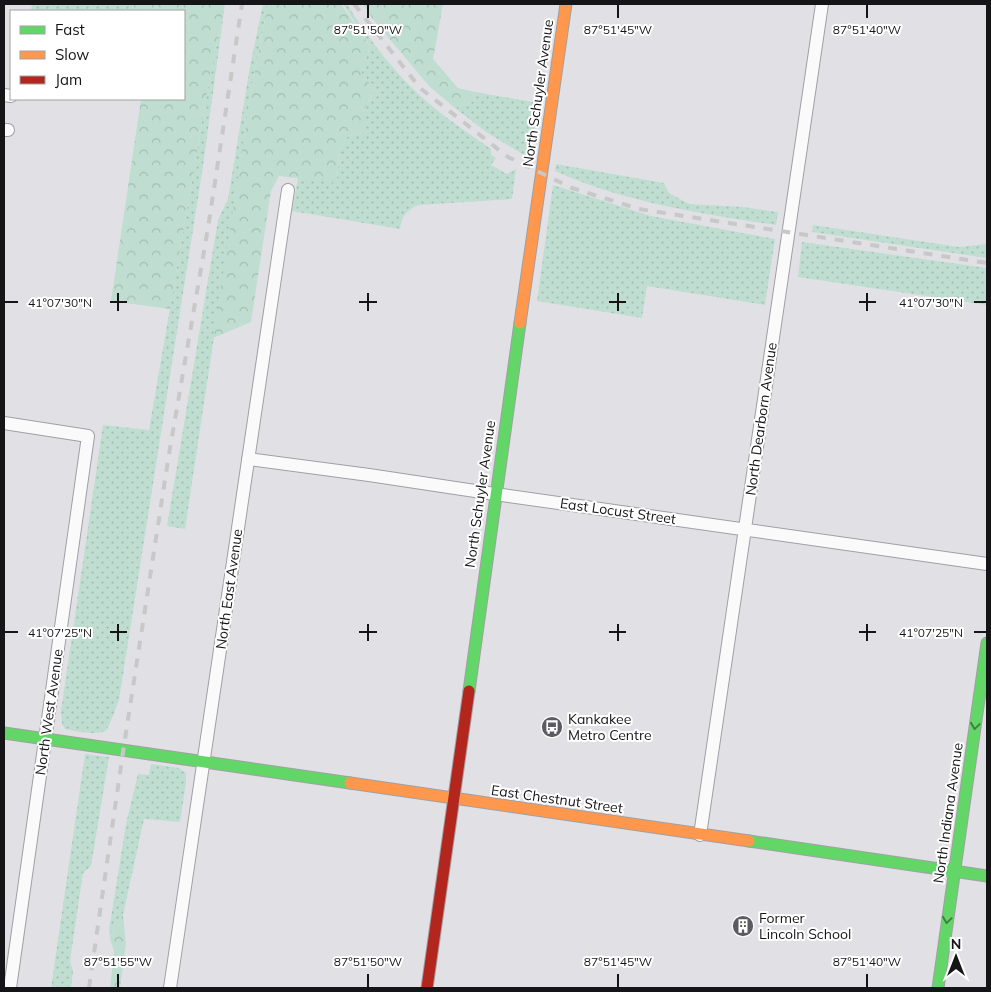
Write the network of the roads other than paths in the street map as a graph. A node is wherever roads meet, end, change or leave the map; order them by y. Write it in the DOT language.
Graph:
graph roads {
  1 [pos="566,4"];
  2 [pos="822,4"];
  3 [pos="288,190"];
  4 [pos="4,423"];
  5 [pos="248,459"];
  6 [pos="495,494"];
  7 [pos="745,528"];
  8 [pos="987,564"];
  9 [pos="987,643"];
  10 [pos="4,733"];
  11 [pos="46,740"];
  12 [pos="204,763"];
  13 [pos="454,799"];
  14 [pos="700,835"];
  15 [pos="954,872"];
  16 [pos="987,876"];
  17 [pos="10,988"];
  18 [pos="170,988"];
  19 [pos="427,988"];
  20 [pos="938,988"];
  1 -- 6 [label="street, North Schuyler Avenue"];
  2 -- 7 [label="street, North Dearborn Avenue"];
  3 -- 5 [label="street, North East Avenue"];
  4 -- 11 [label="street, North West Avenue"];
  5 -- 6 [label="street, East Locust Street"];
  5 -- 12 [label="street, North East Avenue"];
  6 -- 7 [label="street, East Locust Street"];
  6 -- 13 [label="street, North Schuyler Avenue"];
  7 -- 8 [label="street, East Locust Street"];
  7 -- 14 [label="street, North Dearborn Avenue"];
  9 -- 15 [label="street, North Indiana Avenue, one-way"];
  10 -- 11 [label="street, East Chestnut Street"];
  11 -- 12 [label="street, East Chestnut Street"];
  11 -- 17 [label="street, North West Avenue"];
  12 -- 13 [label="street, East Chestnut Street"];
  12 -- 18 [label="street, North East Avenue"];
  13 -- 14 [label="street, East Chestnut Street"];
  13 -- 19 [label="street, North Schuyler Avenue"];
  14 -- 15 [label="street, East Chestnut Street"];
  15 -- 16 [label="street, East Chestnut Street"];
  15 -- 20 [label="street, North Indiana Avenue, one-way"];
}
